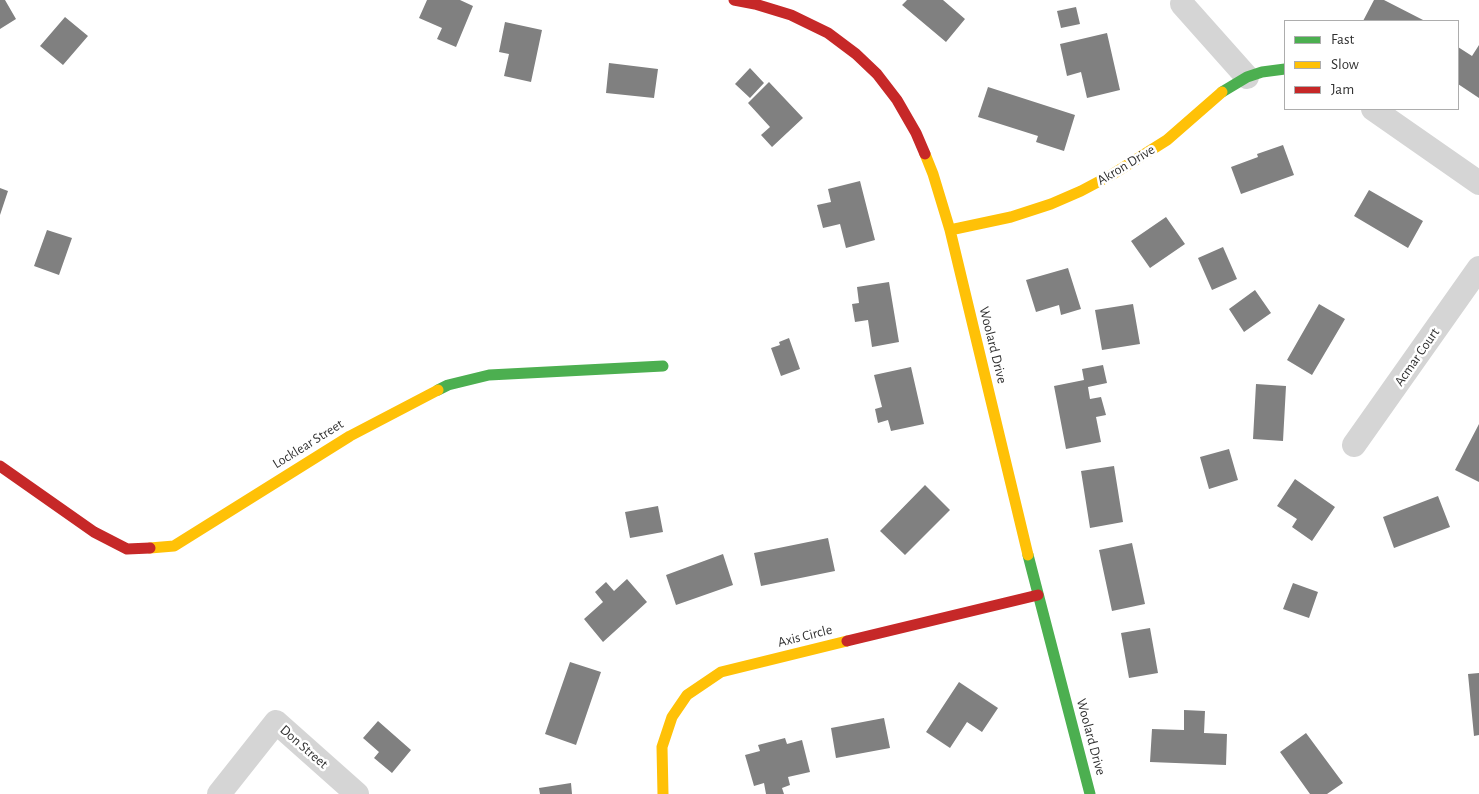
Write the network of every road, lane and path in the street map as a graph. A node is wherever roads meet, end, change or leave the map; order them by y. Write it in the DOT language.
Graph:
graph roads {
  1 [pos="734,0"];
  2 [pos="1182,4"];
  3 [pos="1284,69"];
  4 [pos="1247,77"];
  5 [pos="1374,110"];
  6 [pos="1479,183"];
  7 [pos="950,230"];
  8 [pos="1479,268"];
  9 [pos="663,366"];
  10 [pos="1354,445"];
  11 [pos="0,466"];
  12 [pos="1038,595"];
  13 [pos="219,794"];
  14 [pos="357,794"];
  15 [pos="662,794"];
  16 [pos="1090,794"];
  1 -- 7 [label="street, Woolard Drive"];
  2 -- 4 [label="street"];
  3 -- 4 [label="street, Akron Drive"];
  4 -- 7 [label="street, Akron Drive"];
  5 -- 6 [label="street"];
  7 -- 12 [label="street, Woolard Drive"];
  8 -- 10 [label="street, Acmar Court"];
  9 -- 11 [label="street, Locklear Street"];
  12 -- 15 [label="street, Axis Circle"];
  12 -- 16 [label="street, Woolard Drive"];
  13 -- 14 [label="street, Don Street"];
}
